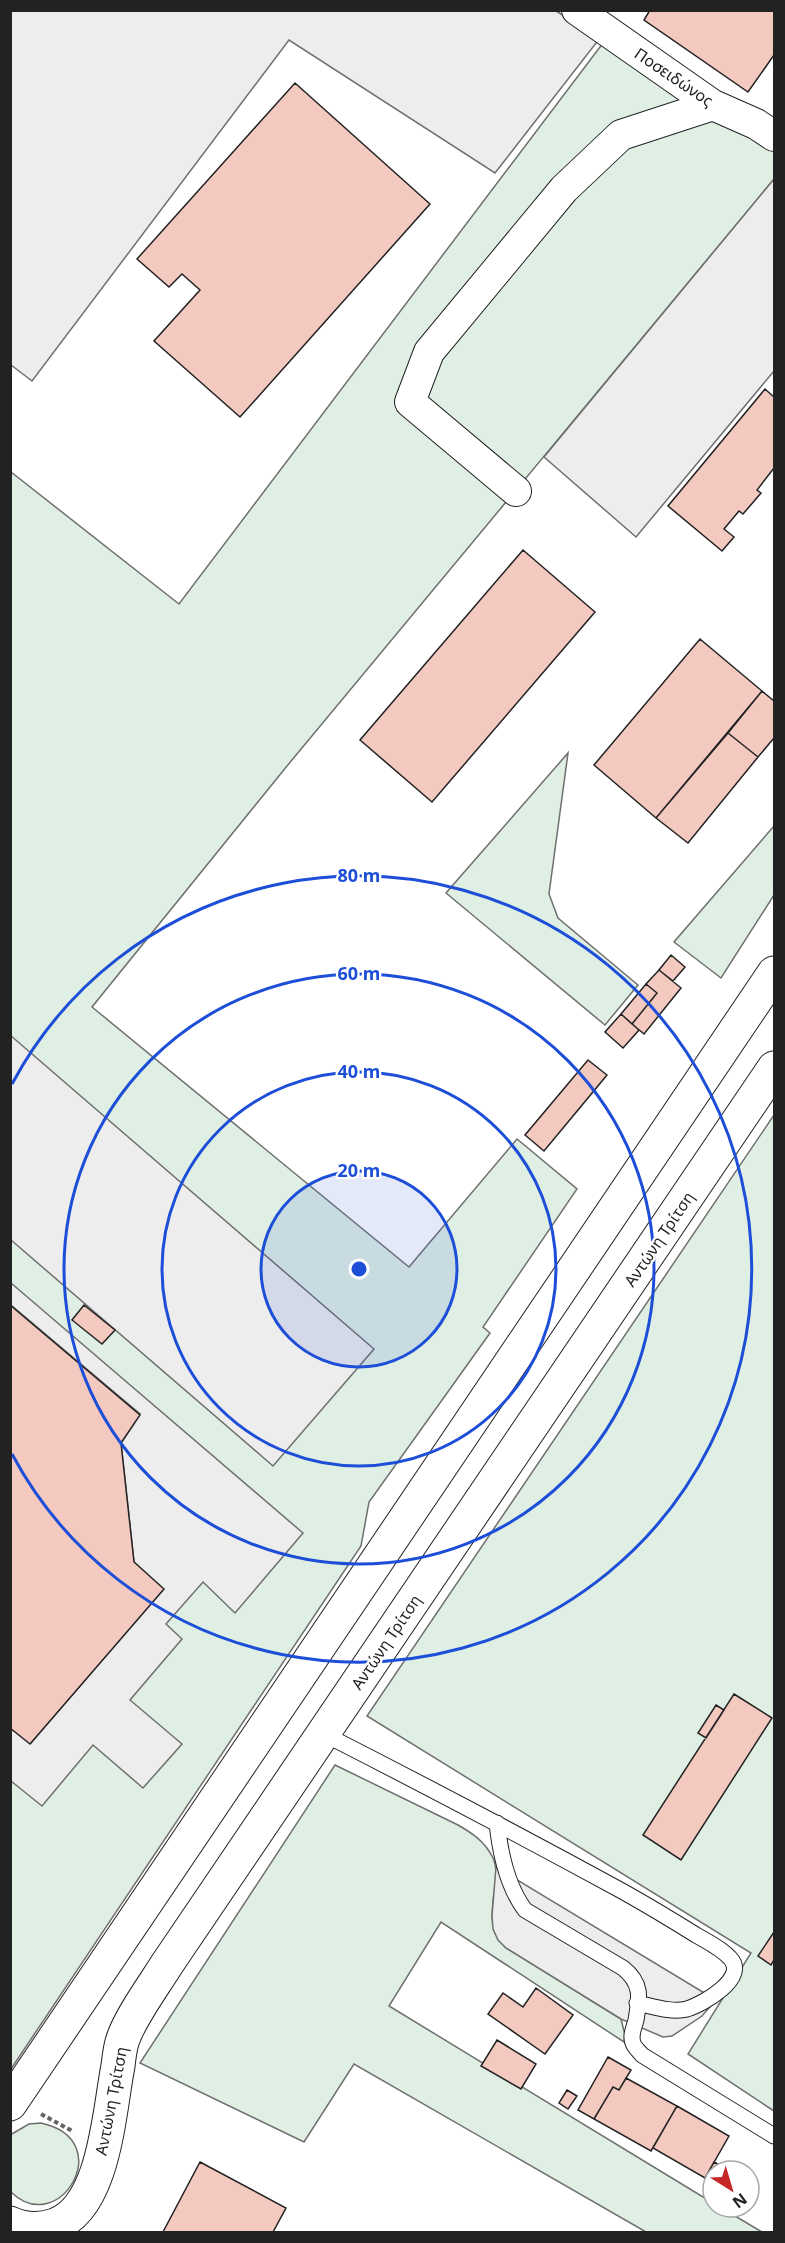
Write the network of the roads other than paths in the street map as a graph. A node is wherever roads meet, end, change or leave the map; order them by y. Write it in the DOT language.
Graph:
graph roads {
  1 [pos="577,10"];
  2 [pos="713,105"];
  3 [pos="774,136"];
  4 [pos="516,491"];
  5 [pos="774,973"];
  6 [pos="774,1068"];
  7 [pos="324,1734"];
  8 [pos="497,1822"];
  9 [pos="638,2003"];
  10 [pos="12,2102"];
  11 [pos="774,2136"];
  12 [pos="10,2223"];
  13 [pos="46,2230"];
  1 -- 2 [label="street, Ποσειδώνος"];
  2 -- 3 [label="street, Ποσειδώνος"];
  2 -- 4 [label="street"];
  5 -- 10 [label="street"];
  6 -- 7 [label="street, Αντώνη Τρίτση"];
  7 -- 8 [label="lane"];
  7 -- 13 [label="street, Αντώνη Τρίτση"];
  8 -- 9 [label="lane"];
  8 -- 9 [label="lane"];
  9 -- 11 [label="lane"];
  12 -- 13 [label="street, Αντώνη Τρίτση"];
}
